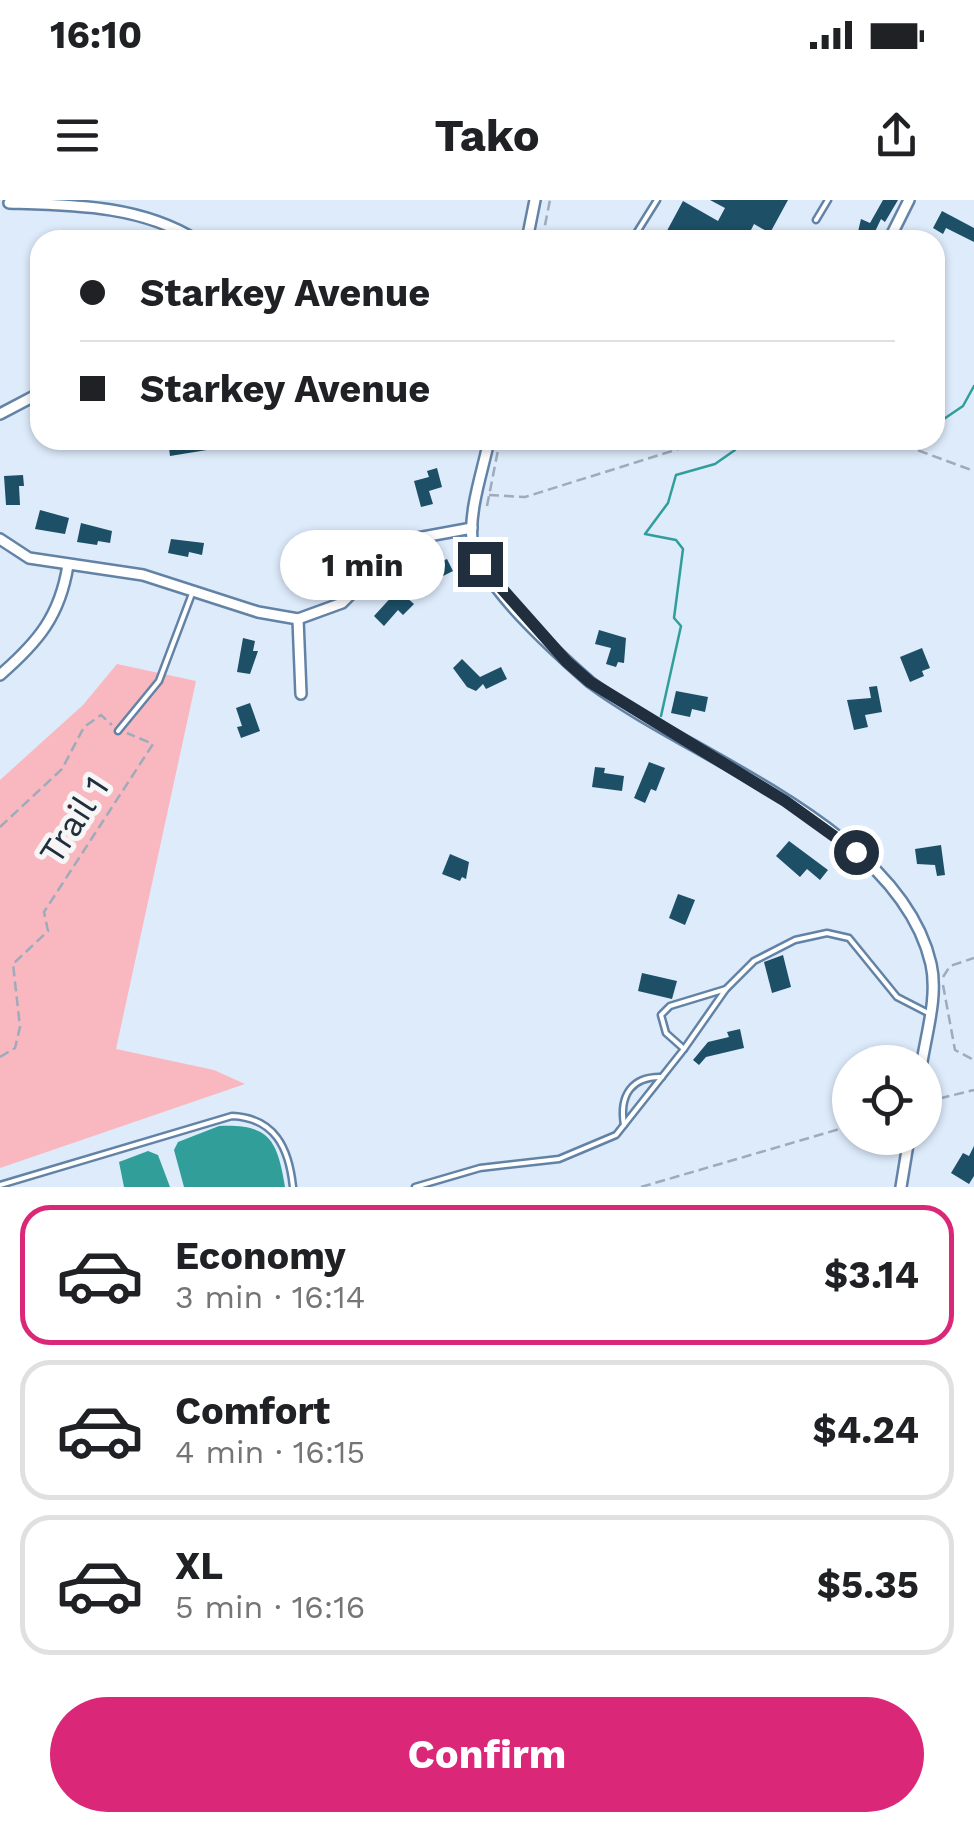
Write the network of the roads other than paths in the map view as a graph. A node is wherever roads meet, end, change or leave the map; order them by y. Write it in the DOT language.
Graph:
graph roads {
  1 [pos="535,200"];
  2 [pos="658,200"];
  3 [pos="828,200"];
  4 [pos="908,200"];
  5 [pos="9,203"];
  6 [pos="816,220"];
  7 [pos="177,230"];
  8 [pos="529,230"];
  9 [pos="638,230"];
  10 [pos="894,230"];
  11 [pos="30,398"];
  12 [pos="0,414"];
  13 [pos="487,450"];
  14 [pos="472,528"];
  15 [pos="0,539"];
  16 [pos="68,565"];
  17 [pos="194,591"];
  18 [pos="298,620"];
  19 [pos="0,675"];
  20 [pos="301,694"];
  21 [pos="118,731"];
  22 [pos="726,989"];
  23 [pos="930,1014"];
  24 [pos="925,1045"];
  25 [pos="684,1049"];
  26 [pos="662,1077"];
  27 [pos="624,1126"];
  28 [pos="907,1155"];
  29 [pos="0,1185"];
  30 [pos="293,1187"];
  31 [pos="416,1187"];
  32 [pos="901,1187"];
  1 -- 8 [label="street"];
  2 -- 9 [label="lane"];
  3 -- 6 [label="lane"];
  4 -- 10 [label="street"];
  5 -- 7 [label="street"];
  11 -- 12 [label="street"];
  13 -- 14 [label="street"];
  14 -- 18 [label="street"];
  14 -- 23 [label="street"];
  15 -- 16 [label="street"];
  16 -- 17 [label="street"];
  16 -- 19 [label="street"];
  17 -- 18 [label="street"];
  17 -- 21 [label="lane"];
  18 -- 20 [label="street"];
  22 -- 23 [label="lane"];
  22 -- 25 [label="lane"];
  22 -- 25 [label="lane"];
  23 -- 24 [label="street"];
  25 -- 26 [label="lane"];
  26 -- 27 [label="lane"];
  26 -- 27 [label="lane"];
  27 -- 31 [label="lane"];
  28 -- 32 [label="street"];
  29 -- 30 [label="lane"];
}
